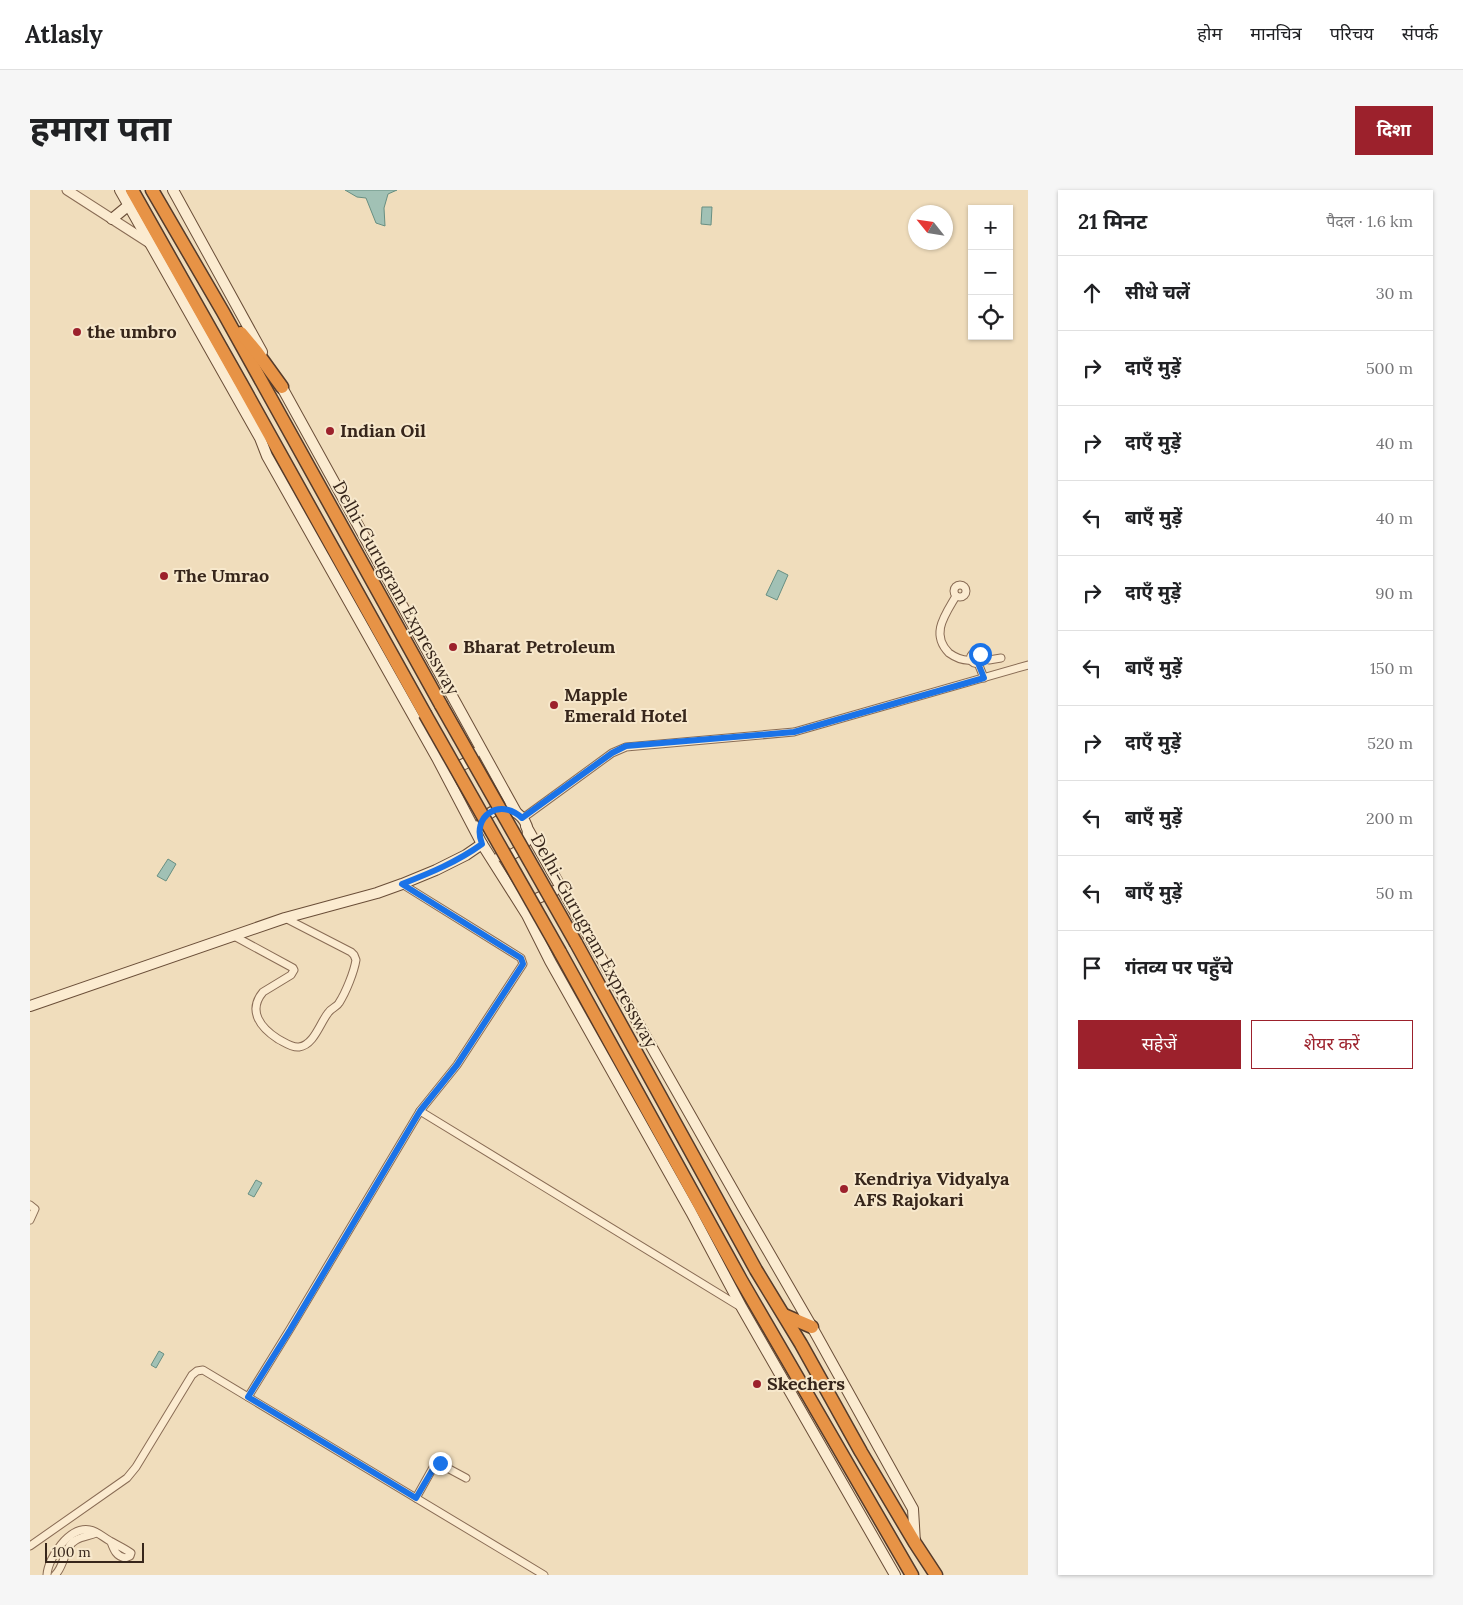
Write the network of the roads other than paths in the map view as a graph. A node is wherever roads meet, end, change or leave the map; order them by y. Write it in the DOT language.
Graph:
graph roads {
  1 [pos="67,190"];
  2 [pos="120,190"];
  3 [pos="126,190"];
  4 [pos="132,190"];
  5 [pos="152,190"];
  6 [pos="173,190"];
  7 [pos="130,207"];
  8 [pos="112,219"];
  9 [pos="151,245"];
  10 [pos="223,312"];
  11 [pos="282,387"];
  12 [pos="956,596"];
  13 [pos="1001,658"];
  14 [pos="977,660"];
  15 [pos="1028,665"];
  16 [pos="984,678"];
  17 [pos="476,739"];
  18 [pos="437,758"];
  19 [pos="522,819"];
  20 [pos="482,844"];
  21 [pos="402,884"];
  22 [pos="563,890"];
  23 [pos="526,915"];
  24 [pos="285,918"];
  25 [pos="234,936"];
  26 [pos="30,1006"];
  27 [pos="420,1111"];
  28 [pos="30,1205"];
  29 [pos="30,1220"];
  30 [pos="742,1308"];
  31 [pos="784,1315"];
  32 [pos="812,1327"];
  33 [pos="248,1397"];
  34 [pos="466,1478"];
  35 [pos="416,1498"];
  36 [pos="96,1532"];
  37 [pos="110,1542"];
  38 [pos="915,1543"];
  39 [pos="30,1546"];
  40 [pos="47,1575"];
  41 [pos="55,1575"];
  42 [pos="544,1575"];
  43 [pos="895,1575"];
  44 [pos="912,1575"];
  45 [pos="936,1575"];
  1 -- 8 [label="street"];
  2 -- 7 [label="main road"];
  3 -- 7 [label="highway"];
  4 -- 44 [label="highway, Delhi-Gurugram Expressway, bridge"];
  5 -- 10 [label="highway, Delhi-Gurugram Expressway"];
  6 -- 11 [label="main road"];
  7 -- 8 [label="main road"];
  7 -- 9 [label="main road"];
  8 -- 9 [label="street"];
  9 -- 18 [label="main road"];
  10 -- 11 [label="highway"];
  10 -- 31 [label="highway, Delhi-Gurugram Expressway, bridge"];
  11 -- 17 [label="main road"];
  12 -- 14 [label="street"];
  13 -- 14 [label="street"];
  14 -- 16 [label="street"];
  15 -- 16 [label="street"];
  16 -- 19 [label="street"];
  17 -- 18 [label="main road"];
  17 -- 19 [label="main road"];
  18 -- 20 [label="main road"];
  19 -- 20 [label="main road"];
  19 -- 20 [label="main road"];
  19 -- 22 [label="main road"];
  20 -- 21 [label="main road"];
  20 -- 23 [label="main road"];
  21 -- 24 [label="main road"];
  21 -- 27 [label="street"];
  22 -- 23 [label="main road"];
  22 -- 32 [label="main road"];
  23 -- 30 [label="main road"];
  24 -- 25 [label="main road"];
  24 -- 25 [label="street"];
  25 -- 26 [label="main road"];
  27 -- 30 [label="street"];
  27 -- 33 [label="street"];
  28 -- 29 [label="street"];
  30 -- 43 [label="main road"];
  31 -- 32 [label="highway"];
  31 -- 38 [label="highway, Delhi-Gurugram Expressway"];
  32 -- 38 [label="main road"];
  33 -- 35 [label="street"];
  33 -- 39 [label="street"];
  34 -- 35 [label="street"];
  35 -- 42 [label="street"];
  36 -- 37 [label="street"];
  36 -- 40 [label="street"];
  36 -- 41 [label="street"];
  38 -- 45 [label="highway, Delhi-Gurugram Expressway"];
}
